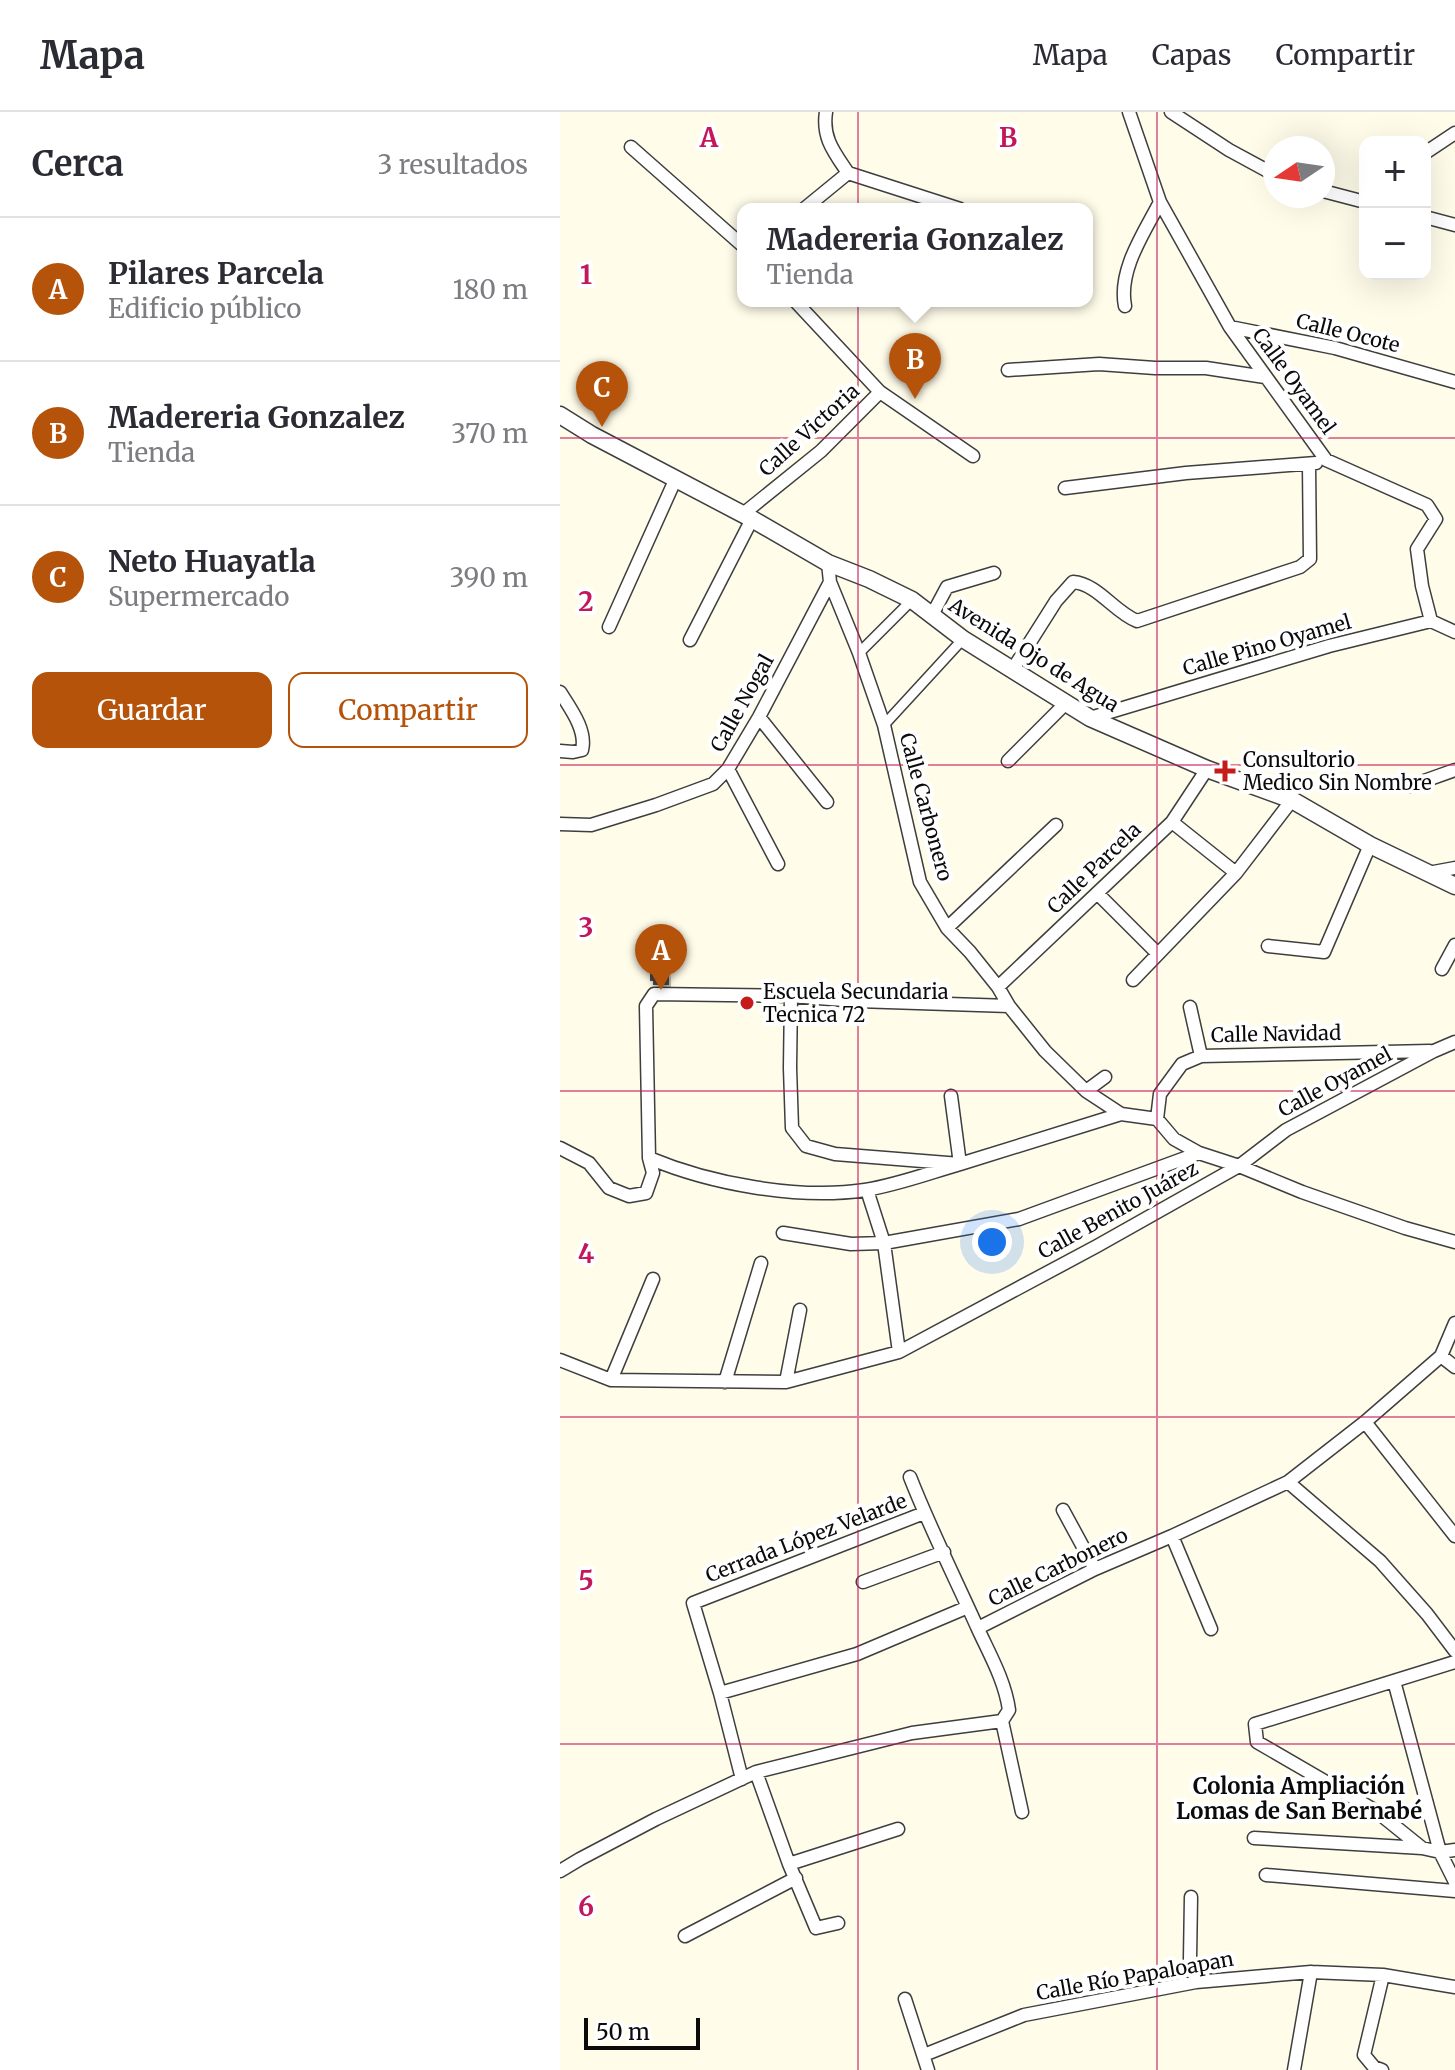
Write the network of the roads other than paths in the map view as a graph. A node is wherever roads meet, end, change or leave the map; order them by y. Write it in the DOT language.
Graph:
graph roads {
  1 [pos="826,112"];
  2 [pos="1129,112"];
  3 [pos="1171,112"];
  4 [pos="1455,133"];
  5 [pos="631,147"];
  6 [pos="1431,149"];
  7 [pos="1263,168"];
  8 [pos="848,173"];
  9 [pos="1335,193"];
  10 [pos="1359,197"];
  11 [pos="1160,202"];
  12 [pos="811,203"];
  13 [pos="941,203"];
  14 [pos="1431,219"];
  15 [pos="1455,225"];
  16 [pos="737,241"];
  17 [pos="1125,306"];
  18 [pos="801,307"];
  19 [pos="1230,327"];
  20 [pos="1008,370"];
  21 [pos="1265,377"];
  22 [pos="1455,382"];
  23 [pos="880,392"];
  24 [pos="560,415"];
  25 [pos="973,456"];
  26 [pos="1326,460"];
  27 [pos="1309,465"];
  28 [pos="676,478"];
  29 [pos="1065,488"];
  30 [pos="748,517"];
  31 [pos="828,563"];
  32 [pos="994,573"];
  33 [pos="830,582"];
  34 [pos="912,600"];
  35 [pos="932,615"];
  36 [pos="1431,621"];
  37 [pos="609,627"];
  38 [pos="1455,632"];
  39 [pos="963,639"];
  40 [pos="690,640"];
  41 [pos="859,653"];
  42 [pos="1013,669"];
  43 [pos="560,692"];
  44 [pos="1066,703"];
  45 [pos="759,717"];
  46 [pos="1090,718"];
  47 [pos="884,725"];
  48 [pos="567,752"];
  49 [pos="1008,761"];
  50 [pos="728,769"];
  51 [pos="1207,769"];
  52 [pos="1455,770"];
  53 [pos="1410,786"];
  54 [pos="1292,800"];
  55 [pos="827,802"];
  56 [pos="1172,822"];
  57 [pos="560,824"];
  58 [pos="1056,825"];
  59 [pos="1370,845"];
  60 [pos="778,864"];
  61 [pos="1455,868"];
  62 [pos="1236,873"];
  63 [pos="1428,873"];
  64 [pos="1455,886"];
  65 [pos="1097,893"];
  66 [pos="947,928"];
  67 [pos="1455,945"];
  68 [pos="1268,946"];
  69 [pos="1158,954"];
  70 [pos="1442,969"];
  71 [pos="1133,980"];
  72 [pos="998,987"];
  73 [pos="791,996"];
  74 [pos="1009,1006"];
  75 [pos="1190,1007"];
  76 [pos="1455,1042"];
  77 [pos="1434,1051"];
  78 [pos="1201,1056"];
  79 [pos="1105,1077"];
  80 [pos="1086,1091"];
  81 [pos="951,1096"];
  82 [pos="1121,1114"];
  83 [pos="1157,1119"];
  84 [pos="560,1148"];
  85 [pos="1199,1153"];
  86 [pos="649,1158"];
  87 [pos="960,1164"];
  88 [pos="1239,1166"];
  89 [pos="867,1190"];
  90 [pos="783,1233"];
  91 [pos="1455,1242"];
  92 [pos="884,1243"];
  93 [pos="761,1263"];
  94 [pos="653,1279"];
  95 [pos="800,1310"];
  96 [pos="1455,1323"];
  97 [pos="899,1352"];
  98 [pos="1441,1356"];
  99 [pos="560,1360"];
  100 [pos="1455,1367"];
  101 [pos="611,1380"];
  102 [pos="725,1382"];
  103 [pos="786,1382"];
  104 [pos="1365,1422"];
  105 [pos="910,1477"];
  106 [pos="1288,1482"];
  107 [pos="1063,1510"];
  108 [pos="924,1513"];
  109 [pos="1172,1536"];
  110 [pos="1455,1536"];
  111 [pos="944,1552"];
  112 [pos="1095,1569"];
  113 [pos="863,1582"];
  114 [pos="968,1607"];
  115 [pos="978,1628"];
  116 [pos="1211,1629"];
  117 [pos="1455,1651"];
  118 [pos="1455,1662"];
  119 [pos="1394,1681"];
  120 [pos="720,1693"];
  121 [pos="1002,1721"];
  122 [pos="756,1772"];
  123 [pos="742,1779"];
  124 [pos="1022,1812"];
  125 [pos="898,1829"];
  126 [pos="1254,1838"];
  127 [pos="1422,1848"];
  128 [pos="1455,1850"];
  129 [pos="1440,1852"];
  130 [pos="789,1864"];
  131 [pos="560,1871"];
  132 [pos="1266,1875"];
  133 [pos="796,1878"];
  134 [pos="1455,1882"];
  135 [pos="1455,1891"];
  136 [pos="1191,1897"];
  137 [pos="838,1923"];
  138 [pos="685,1936"];
  139 [pos="1311,1972"];
  140 [pos="1383,1975"];
  141 [pos="1196,1982"];
  142 [pos="1455,1987"];
  143 [pos="905,1999"];
  144 [pos="924,2055"];
  145 [pos="928,2070"];
  146 [pos="1294,2070"];
  147 [pos="1382,2070"];
  1 -- 8 [label="street"];
  2 -- 11 [label="street, Calle Oyamel"];
  3 -- 7 [label="street"];
  4 -- 6 [label="street"];
  5 -- 16 [label="street"];
  8 -- 12 [label="street"];
  8 -- 13 [label="street"];
  9 -- 10 [label="street"];
  11 -- 17 [label="street"];
  11 -- 19 [label="street, Calle Oyamel"];
  14 -- 15 [label="street"];
  18 -- 23 [label="street, Calle Victoria"];
  19 -- 21 [label="street, Calle Oyamel"];
  19 -- 22 [label="street, Calle Ocote"];
  20 -- 21 [label="street"];
  21 -- 26 [label="street, Calle Oyamel"];
  23 -- 25 [label="street"];
  23 -- 30 [label="street, Calle Victoria"];
  24 -- 28 [label="street, Avenida Ojo de Agua"];
  26 -- 27 [label="street"];
  26 -- 36 [label="street, Calle Oyamel"];
  27 -- 29 [label="street"];
  27 -- 42 [label="street"];
  28 -- 30 [label="street, Avenida Ojo de Agua"];
  28 -- 37 [label="street"];
  30 -- 31 [label="street, Avenida Ojo de Agua"];
  30 -- 40 [label="street"];
  31 -- 33 [label="street, Calle Carbonero"];
  31 -- 34 [label="street, Avenida Ojo de Agua"];
  32 -- 35 [label="street"];
  33 -- 41 [label="street, Calle Carbonero"];
  33 -- 45 [label="street, Calle Nogal"];
  34 -- 35 [label="street, Avenida Ojo de Agua"];
  34 -- 41 [label="street"];
  35 -- 39 [label="street, Avenida Ojo de Agua"];
  36 -- 38 [label="street"];
  36 -- 46 [label="street, Calle Pino Oyamel"];
  39 -- 42 [label="street, Avenida Ojo de Agua"];
  39 -- 47 [label="street"];
  41 -- 47 [label="street, Calle Carbonero"];
  42 -- 44 [label="street, Avenida Ojo de Agua"];
  43 -- 48 [label="street"];
  44 -- 46 [label="street, Avenida Ojo de Agua"];
  44 -- 49 [label="street"];
  45 -- 50 [label="street, Calle Nogal"];
  45 -- 55 [label="street"];
  46 -- 51 [label="street, Avenida Ojo de Agua"];
  47 -- 66 [label="street, Calle Carbonero"];
  50 -- 57 [label="street, Calle Nogal"];
  50 -- 60 [label="street"];
  51 -- 54 [label="street, Avenida Ojo de Agua"];
  51 -- 56 [label="street, Calle Parcela"];
  52 -- 53 [label="street"];
  54 -- 59 [label="street, Avenida Ojo de Agua"];
  54 -- 62 [label="street"];
  56 -- 62 [label="street"];
  56 -- 65 [label="street, Calle Parcela"];
  58 -- 66 [label="street"];
  59 -- 63 [label="street, Avenida Ojo de Agua"];
  59 -- 68 [label="street"];
  61 -- 63 [label="street"];
  62 -- 69 [label="street"];
  63 -- 64 [label="street, Avenida Ojo de Agua"];
  65 -- 69 [label="street"];
  65 -- 72 [label="street, Calle Parcela"];
  66 -- 72 [label="street, Calle Carbonero"];
  67 -- 70 [label="street"];
  69 -- 71 [label="street"];
  72 -- 74 [label="street, Calle Carbonero"];
  73 -- 74 [label="street"];
  73 -- 86 [label="street"];
  73 -- 87 [label="street"];
  74 -- 80 [label="street, Calle Carbonero"];
  75 -- 78 [label="street"];
  76 -- 77 [label="street, Calle Oyamel"];
  77 -- 78 [label="street, Calle Navidad"];
  77 -- 88 [label="street, Calle Oyamel"];
  78 -- 83 [label="street, Calle Navidad"];
  79 -- 80 [label="street"];
  80 -- 82 [label="street, Calle Carbonero"];
  81 -- 87 [label="street"];
  82 -- 83 [label="street, Calle Carbonero"];
  82 -- 87 [label="street"];
  83 -- 85 [label="street"];
  84 -- 86 [label="street"];
  85 -- 88 [label="street"];
  85 -- 92 [label="street"];
  86 -- 89 [label="street"];
  87 -- 89 [label="street"];
  88 -- 91 [label="street"];
  88 -- 97 [label="street, Calle Benito Juárez"];
  89 -- 92 [label="street"];
  90 -- 92 [label="street"];
  92 -- 97 [label="street"];
  93 -- 102 [label="street"];
  94 -- 101 [label="street"];
  95 -- 103 [label="street"];
  96 -- 98 [label="street, Calle Carbonero"];
  97 -- 103 [label="street, Calle Benito Juárez"];
  98 -- 100 [label="street"];
  98 -- 104 [label="street, Calle Carbonero"];
  99 -- 101 [label="street, Calle Benito Juárez"];
  101 -- 102 [label="street, Calle Benito Juárez"];
  102 -- 103 [label="street, Calle Benito Juárez"];
  104 -- 106 [label="street, Calle Carbonero"];
  104 -- 110 [label="street"];
  105 -- 108 [label="street"];
  106 -- 109 [label="street, Calle Carbonero"];
  106 -- 117 [label="street"];
  107 -- 112 [label="street"];
  108 -- 111 [label="street"];
  108 -- 120 [label="street, Cerrada López Velarde"];
  109 -- 112 [label="street, Calle Carbonero"];
  109 -- 116 [label="street"];
  111 -- 113 [label="street"];
  111 -- 114 [label="street"];
  112 -- 115 [label="street, Calle Carbonero"];
  114 -- 115 [label="street"];
  114 -- 120 [label="street"];
  115 -- 121 [label="street, Calle Carbonero"];
  118 -- 119 [label="street"];
  119 -- 127 [label="street"];
  119 -- 129 [label="street"];
  120 -- 123 [label="street, Cerrada López Velarde"];
  121 -- 122 [label="street"];
  121 -- 124 [label="street, Calle Carbonero"];
  122 -- 123 [label="street"];
  122 -- 130 [label="street"];
  123 -- 131 [label="street"];
  125 -- 130 [label="street"];
  126 -- 127 [label="street"];
  127 -- 129 [label="street"];
  128 -- 129 [label="street"];
  129 -- 134 [label="street"];
  130 -- 133 [label="street"];
  132 -- 135 [label="street"];
  133 -- 137 [label="street"];
  133 -- 138 [label="street"];
  136 -- 141 [label="street"];
  139 -- 140 [label="street, Calle Río Papaloapan"];
  139 -- 141 [label="street, Calle Río Papaloapan"];
  139 -- 146 [label="street"];
  140 -- 142 [label="street, Calle Río Papaloapan"];
  140 -- 147 [label="street"];
  141 -- 144 [label="street, Calle Río Papaloapan"];
  143 -- 144 [label="street"];
  144 -- 145 [label="street"];
}
